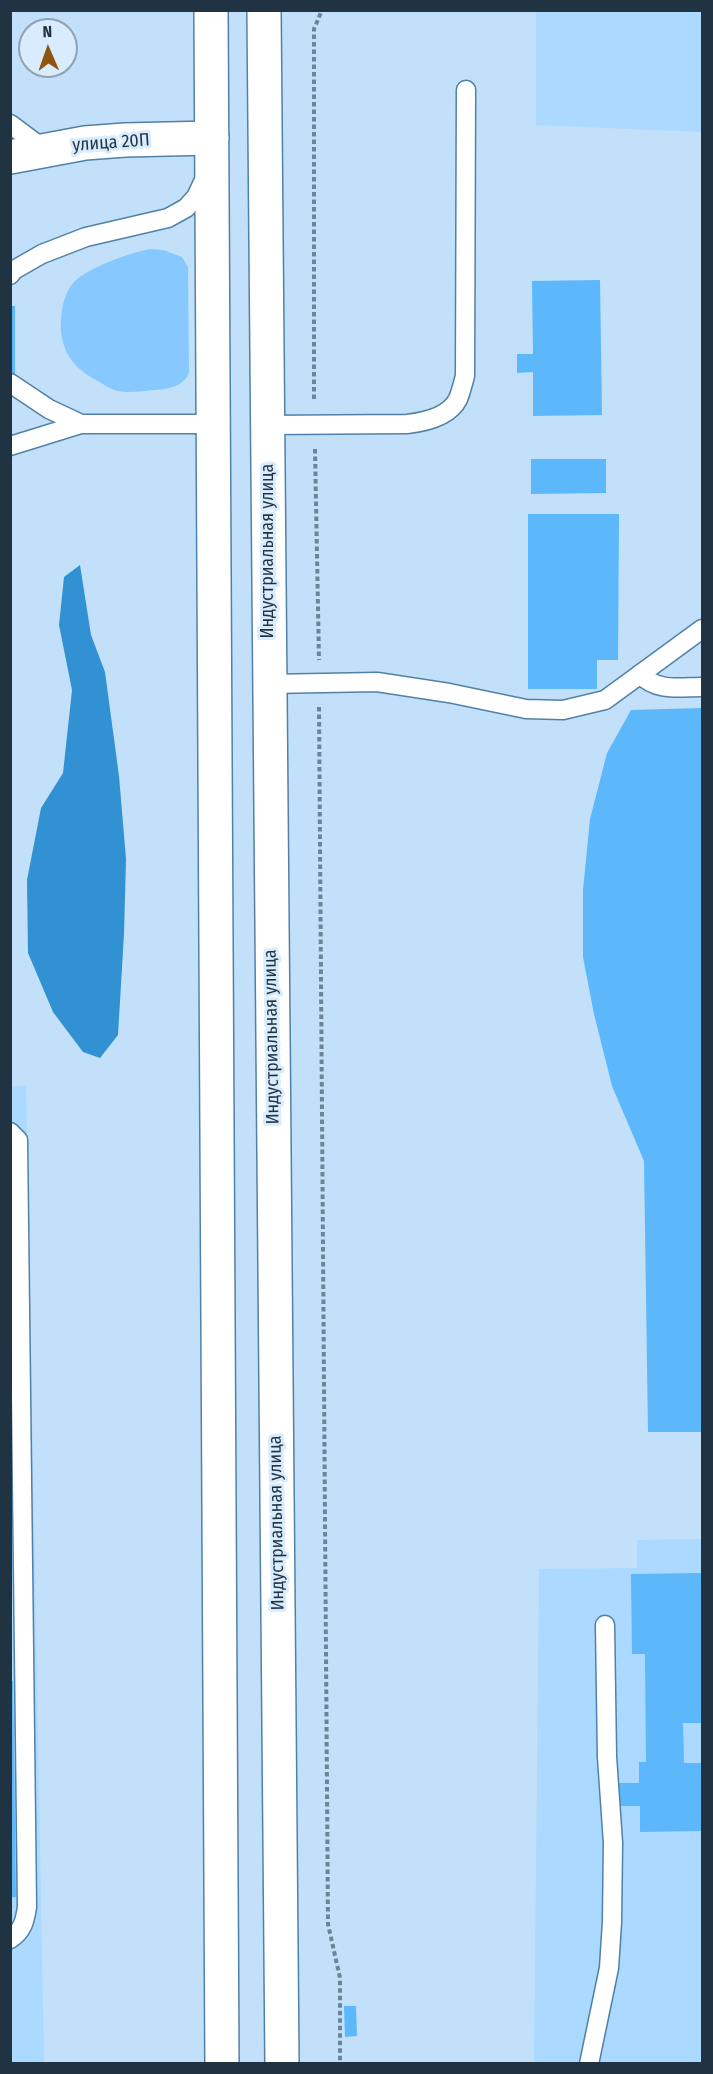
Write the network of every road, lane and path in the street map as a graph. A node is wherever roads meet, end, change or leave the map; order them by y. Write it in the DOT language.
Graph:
graph roads {
  1 [pos="211,10"];
  2 [pos="264,10"];
  3 [pos="322,10"];
  4 [pos="466,90"];
  5 [pos="10,124"];
  6 [pos="45,150"];
  7 [pos="212,150"];
  8 [pos="10,157"];
  9 [pos="10,275"];
  10 [pos="10,383"];
  11 [pos="81,424"];
  12 [pos="214,424"];
  13 [pos="314,424"];
  14 [pos="267,425"];
  15 [pos="10,446"];
  16 [pos="702,628"];
  17 [pos="640,674"];
  18 [pos="319,683"];
  19 [pos="269,684"];
  20 [pos="702,687"];
  21 [pos="10,1132"];
  22 [pos="605,1624"];
  23 [pos="10,1939"];
  24 [pos="222,2064"];
  25 [pos="282,2064"];
  26 [pos="340,2064"];
  27 [pos="589,2064"];
  1 -- 7 [label="main road"];
  2 -- 14 [label="main road, Индустриальная улица"];
  3 -- 13 [label="path"];
  4 -- 13 [label="lane"];
  5 -- 6 [label="lane"];
  6 -- 7 [label="main road, улица 20П"];
  6 -- 8 [label="main road, улица 20П"];
  7 -- 9 [label="lane"];
  7 -- 12 [label="main road"];
  10 -- 11 [label="lane"];
  11 -- 12 [label="lane"];
  11 -- 15 [label="lane"];
  12 -- 24 [label="main road"];
  13 -- 14 [label="lane"];
  13 -- 18 [label="path"];
  14 -- 19 [label="main road, Индустриальная улица"];
  16 -- 17 [label="lane"];
  17 -- 18 [label="lane"];
  17 -- 20 [label="lane"];
  18 -- 19 [label="lane"];
  18 -- 26 [label="path"];
  19 -- 25 [label="main road, Индустриальная улица"];
  21 -- 23 [label="lane"];
  22 -- 27 [label="lane"];
}
